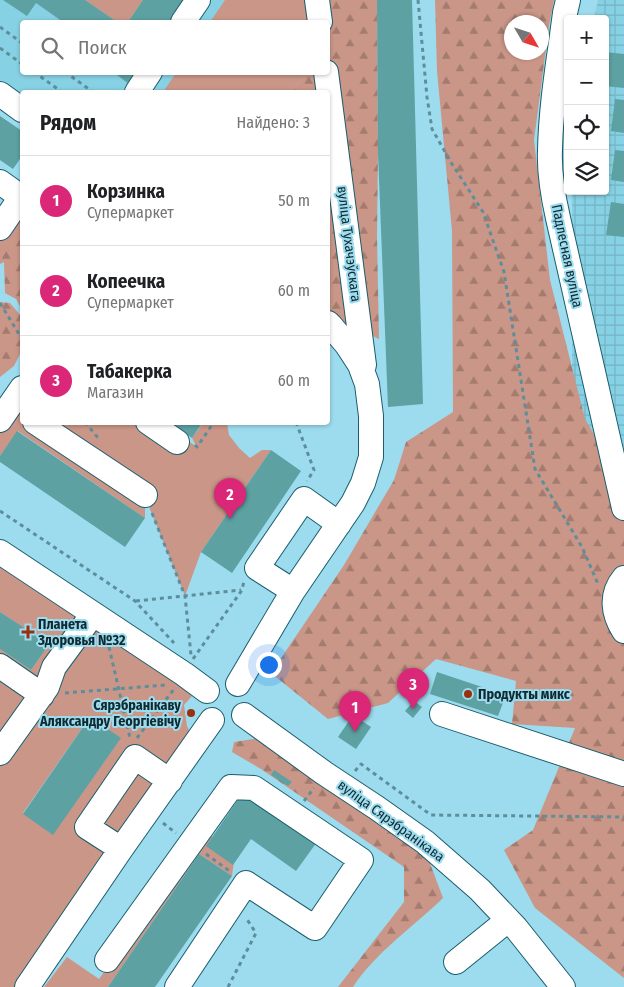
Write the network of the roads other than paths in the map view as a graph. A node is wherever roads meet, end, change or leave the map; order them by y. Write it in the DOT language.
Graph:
graph roads {
  1 [pos="198,0"];
  2 [pos="317,0"];
  3 [pos="568,0"];
  4 [pos="184,20"];
  5 [pos="320,20"];
  6 [pos="148,75"];
  7 [pos="326,75"];
  8 [pos="138,90"];
  9 [pos="328,90"];
  10 [pos="0,94"];
  11 [pos="330,103"];
  12 [pos="20,109"];
  13 [pos="0,182"];
  14 [pos="20,195"];
  15 [pos="20,199"];
  16 [pos="0,228"];
  17 [pos="330,325"];
  18 [pos="371,416"];
  19 [pos="39,425"];
  20 [pos="152,425"];
  21 [pos="177,442"];
  22 [pos="144,495"];
  23 [pos="624,508"];
  24 [pos="339,524"];
  25 [pos="0,552"];
  26 [pos="624,578"];
  27 [pos="294,591"];
  28 [pos="93,614"];
  29 [pos="624,631"];
  30 [pos="0,666"];
  31 [pos="238,684"];
  32 [pos="207,691"];
  33 [pos="42,695"];
  34 [pos="442,714"];
  35 [pos="244,715"];
  36 [pos="212,720"];
  37 [pos="0,752"];
  38 [pos="624,774"];
  39 [pos="170,781"];
  40 [pos="121,849"];
  41 [pos="508,920"];
  42 [pos="107,960"];
  43 [pos="456,962"];
  44 [pos="27,987"];
  45 [pos="177,987"];
  46 [pos="563,987"];
  1 -- 4 [label="street"];
  2 -- 5 [label="street"];
  3 -- 23 [label="street, Падлесная вуліца"];
  6 -- 8 [label="street"];
  7 -- 9 [label="street, вуліца Тухачэўскага"];
  10 -- 12 [label="street"];
  11 -- 18 [label="street, вуліца Тухачэўскага"];
  13 -- 14 [label="street"];
  15 -- 16 [label="street"];
  17 -- 18 [label="street"];
  18 -- 24 [label="street"];
  19 -- 22 [label="street"];
  20 -- 21 [label="street"];
  24 -- 27 [label="street"];
  24 -- 27 [label="street"];
  25 -- 28 [label="street"];
  26 -- 29 [label="street"];
  27 -- 31 [label="street"];
  28 -- 32 [label="street"];
  28 -- 33 [label="street"];
  30 -- 33 [label="street"];
  31 -- 32 [label="street"];
  31 -- 35 [label="street"];
  32 -- 36 [label="street"];
  33 -- 37 [label="street"];
  34 -- 38 [label="street"];
  35 -- 36 [label="street"];
  35 -- 41 [label="street, вуліца Сярэбранікава"];
  36 -- 39 [label="street"];
  39 -- 40 [label="street"];
  39 -- 40 [label="street"];
  40 -- 44 [label="street"];
  41 -- 43 [label="street"];
  41 -- 46 [label="street, вуліца Сярэбранікава"];
  42 -- 45 [label="street"];
}
